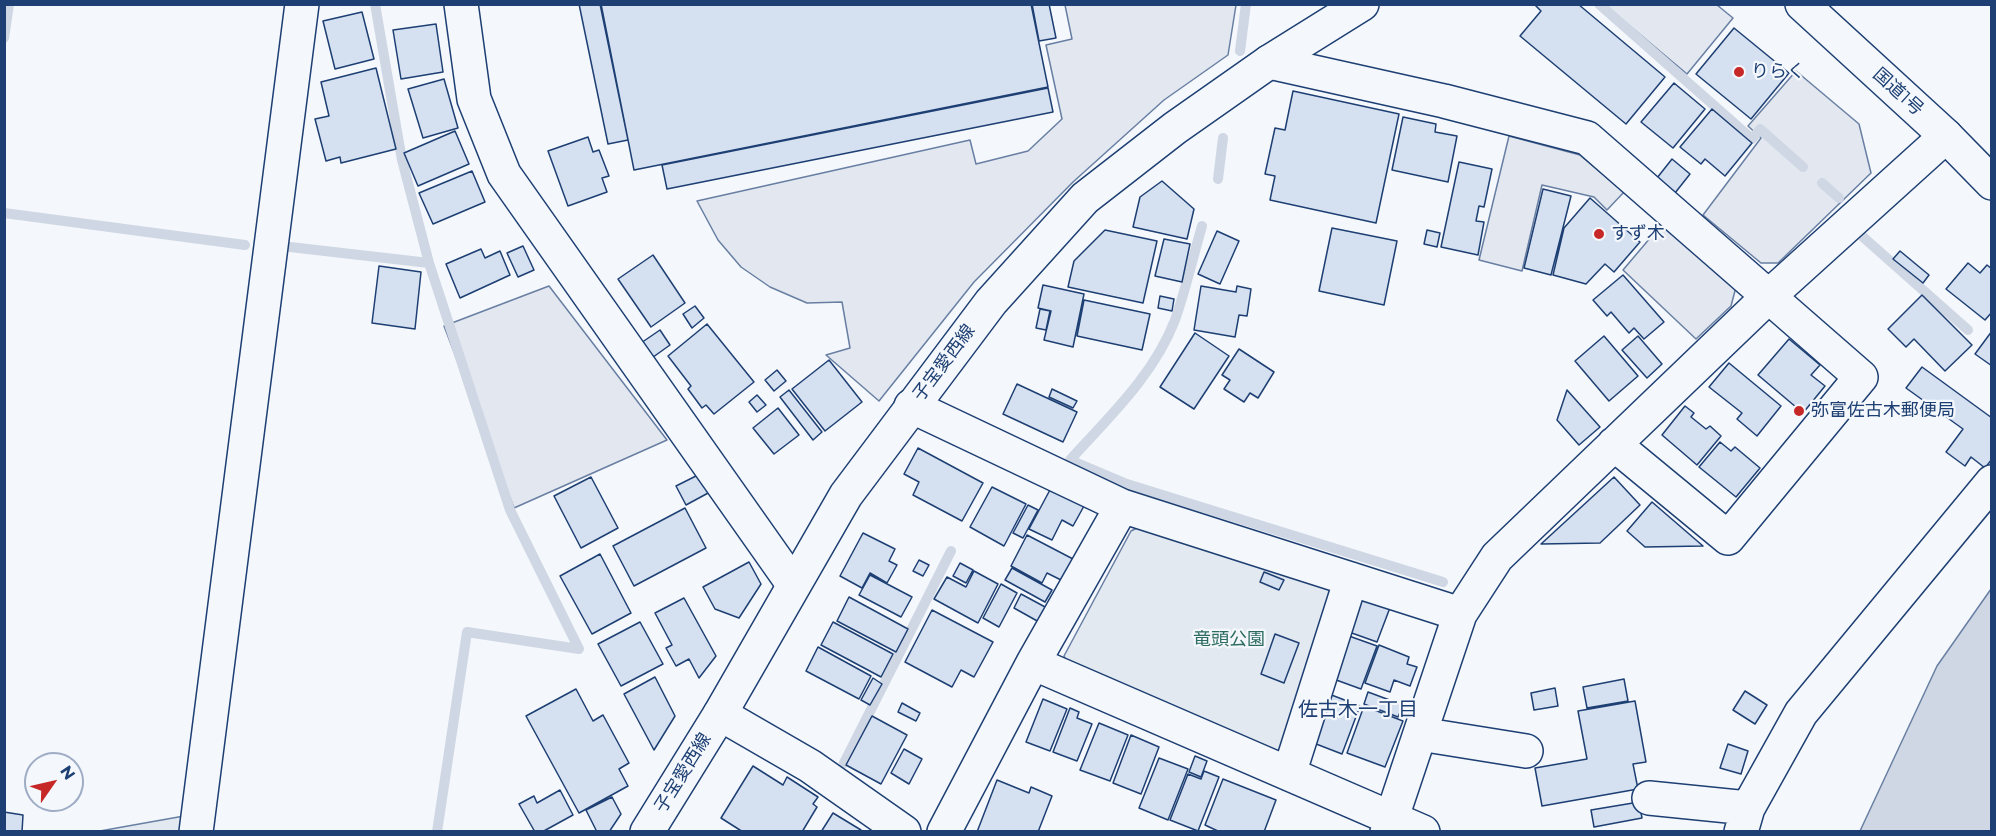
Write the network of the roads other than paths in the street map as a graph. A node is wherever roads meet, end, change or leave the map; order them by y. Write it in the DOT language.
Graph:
graph roads {
  1 [pos="302,4"];
  2 [pos="461,4"];
  3 [pos="1362,4"];
  4 [pos="1802,4"];
  5 [pos="1269,62"];
  6 [pos="1946,136"];
  7 [pos="1992,183"];
  8 [pos="1769,296"];
  9 [pos="912,406"];
  10 [pos="1614,444"];
  11 [pos="1992,482"];
  12 [pos="1122,506"];
  13 [pos="1351,579"];
  14 [pos="793,584"];
  15 [pos="1460,614"];
  16 [pos="1033,663"];
  17 [pos="720,714"];
  18 [pos="1420,734"];
  19 [pos="1526,751"];
  20 [pos="1290,774"];
  21 [pos="1650,798"];
  22 [pos="1745,820"];
  23 [pos="1389,825"];
  24 [pos="196,831"];
  25 [pos="647,831"];
  26 [pos="904,831"];
  27 [pos="944,831"];
  28 [pos="1423,831"];
  1 -- 24 [label="main road"];
  2 -- 14 [label="main road"];
  3 -- 5 [label="main road, 子宝愛西線"];
  4 -- 6 [label="main road, 国道1号"];
  5 -- 8 [label="main road"];
  5 -- 9 [label="main road, 子宝愛西線"];
  6 -- 7 [label="main road, 国道1号"];
  6 -- 8 [label="main road"];
  8 -- 10 [label="main road"];
  8 -- 10 [label="main road"];
  9 -- 12 [label="main road"];
  9 -- 14 [label="main road, 子宝愛西線"];
  10 -- 15 [label="main road"];
  11 -- 22 [label="main road"];
  12 -- 13 [label="main road"];
  12 -- 16 [label="main road"];
  13 -- 15 [label="main road"];
  13 -- 20 [label="main road"];
  14 -- 17 [label="main road, 子宝愛西線"];
  15 -- 18 [label="main road"];
  16 -- 20 [label="main road"];
  16 -- 27 [label="main road"];
  17 -- 25 [label="main road, 子宝愛西線"];
  17 -- 26 [label="main road"];
  18 -- 19 [label="main road"];
  18 -- 23 [label="main road"];
  20 -- 23 [label="main road"];
  21 -- 22 [label="main road"];
  23 -- 28 [label="main road"];
}
